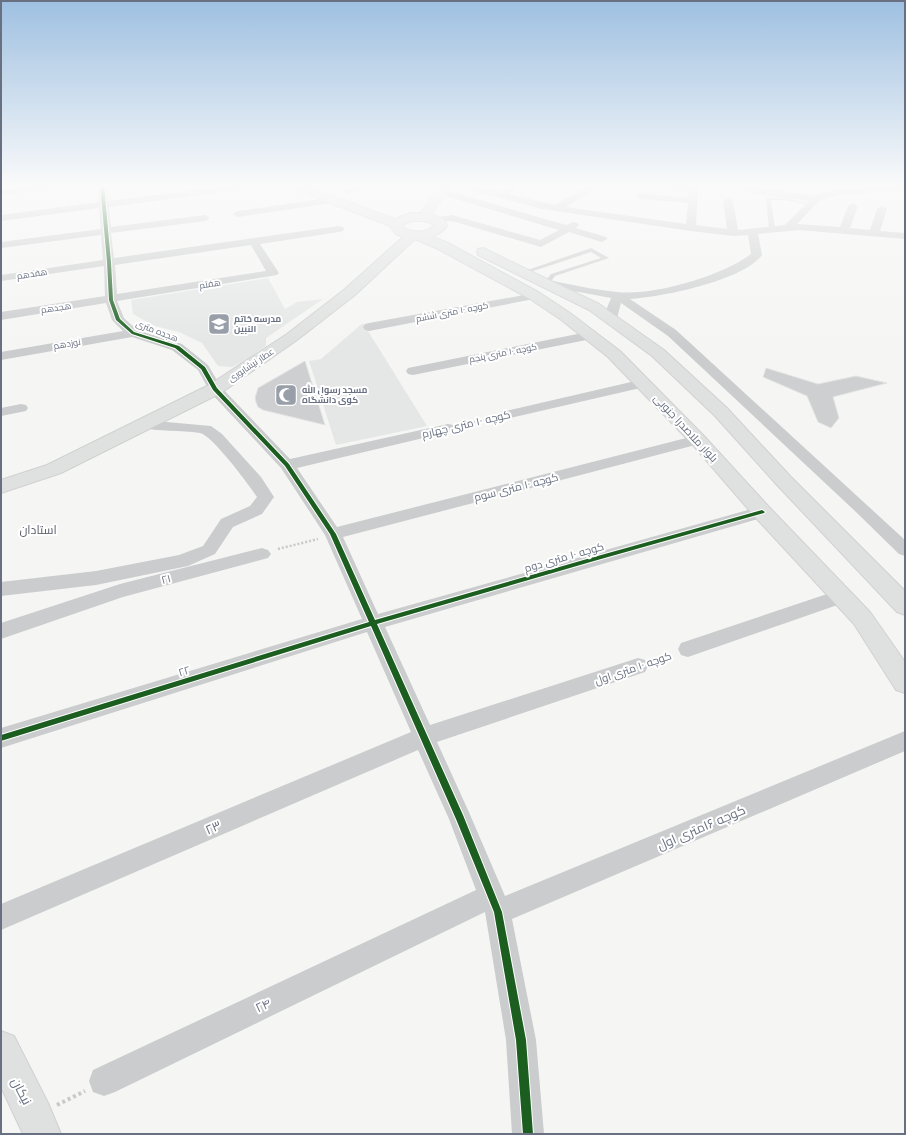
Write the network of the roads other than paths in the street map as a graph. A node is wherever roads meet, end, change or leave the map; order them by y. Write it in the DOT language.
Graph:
graph roads {
  1 [pos="57,238"];
  2 [pos="107,238"];
  3 [pos="280,238"];
  4 [pos="411,238"];
  5 [pos="422,238"];
  6 [pos="461,238"];
  7 [pos="520,238"];
  8 [pos="551,238"];
  9 [pos="598,238"];
  10 [pos="753,238"];
  11 [pos="602,239"];
  12 [pos="254,242"];
  13 [pos="1,246"];
  14 [pos="110,262"];
  15 [pos="524,272"];
  16 [pos="1,278"];
  17 [pos="541,290"];
  18 [pos="618,296"];
  19 [pos="111,300"];
  20 [pos="1,316"];
  21 [pos="612,319"];
  22 [pos="369,327"];
  23 [pos="133,333"];
  24 [pos="592,336"];
  25 [pos="1,356"];
  26 [pos="413,371"];
  27 [pos="644,383"];
  28 [pos="215,389"];
  29 [pos="21,408"];
  30 [pos="1,412"];
  31 [pos="506,415"];
  32 [pos="144,424"];
  33 [pos="448,428"];
  34 [pos="698,440"];
  35 [pos="287,465"];
  36 [pos="1,487"];
  37 [pos="762,512"];
  38 [pos="333,534"];
  39 [pos="905,550"];
  40 [pos="262,554"];
  41 [pos="1,589"];
  42 [pos="842,596"];
  43 [pos="905,606"];
  44 [pos="373,623"];
  45 [pos="1,631"];
  46 [pos="688,649"];
  47 [pos="638,666"];
  48 [pos="905,682"];
  49 [pos="424,737"];
  50 [pos="1,738"];
  51 [pos="905,741"];
  52 [pos="495,904"];
  53 [pos="1,917"];
  54 [pos="3,1058"];
  55 [pos="104,1081"];
  56 [pos="39,1125"];
  57 [pos="528,1134"];
  1 -- 13 [label="street"];
  2 -- 14 [label="street, هجده متری"];
  3 -- 12 [label="street, هفدهم"];
  4 -- 28 [label="main road, عطار نیشابوری"];
  5 -- 17 [label="main road, بلوار ملاصدرا جنوبی"];
  6 -- 15 [label="main road, بلوار ملاصدرا جنوبی"];
  7 -- 8 [label="street"];
  9 -- 11 [label="street"];
  10 -- 18 [label="street"];
  12 -- 14 [label="street, هفدهم"];
  12 -- 19 [label="street, هفتم"];
  14 -- 16 [label="street, هفدهم"];
  14 -- 19 [label="street, هجده متری"];
  15 -- 17 [label="main road, بلوار ملاصدرا جنوبی"];
  15 -- 17 [label="lane"];
  17 -- 18 [label="street"];
  17 -- 21 [label="main road, بلوار ملاصدرا جنوبی"];
  17 -- 22 [label="street, کوچه ۱۰ متری ششم"];
  17 -- 24 [label="main road, بلوار ملاصدرا جنوبی"];
  18 -- 21 [label="street"];
  18 -- 39 [label="street"];
  19 -- 20 [label="street, هجدهم"];
  19 -- 23 [label="street, هجده متری"];
  21 -- 43 [label="main road, بلوار ملاصدرا جنوبی"];
  23 -- 25 [label="street, نوزدهم"];
  23 -- 28 [label="street, هجده متری"];
  24 -- 26 [label="street, کوچه ۱۰ متری پنجم"];
  24 -- 27 [label="main road, بلوار ملاصدرا جنوبی"];
  27 -- 31 [label="street, کوچه ۱۰ متری چهارم"];
  27 -- 34 [label="main road, بلوار ملاصدرا جنوبی"];
  28 -- 32 [label="main road, عطار نیشابوری"];
  28 -- 35 [label="street, هجده متری"];
  29 -- 30 [label="street"];
  32 -- 36 [label="main road, عطار نیشابوری"];
  32 -- 41 [label="street"];
  33 -- 35 [label="street, کوچه ۱۰ متری چهارم"];
  34 -- 37 [label="main road, بلوار ملاصدرا جنوبی"];
  34 -- 38 [label="street, کوچه ۱۰ متری سوم"];
  35 -- 38 [label="street, هجده متری"];
  37 -- 42 [label="main road, بلوار ملاصدرا جنوبی"];
  37 -- 44 [label="street, کوچه ۱۰ متری دوم"];
  38 -- 44 [label="street, هجده متری"];
  40 -- 45 [label="street, ۲۱"];
  42 -- 46 [label="street"];
  42 -- 48 [label="main road, بلوار ملاصدرا جنوبی"];
  44 -- 49 [label="street, هجده متری"];
  44 -- 50 [label="street, ۲۲"];
  47 -- 49 [label="street, کوچه ۱۰ متری اول"];
  49 -- 52 [label="street, هجده متری"];
  49 -- 53 [label="street, ۲۳"];
  51 -- 52 [label="street, کوچه ۱۶متری اول"];
  52 -- 55 [label="street, ۲۴"];
  52 -- 57 [label="street, هجده متری"];
  54 -- 56 [label="main road, نیکان"];
}
